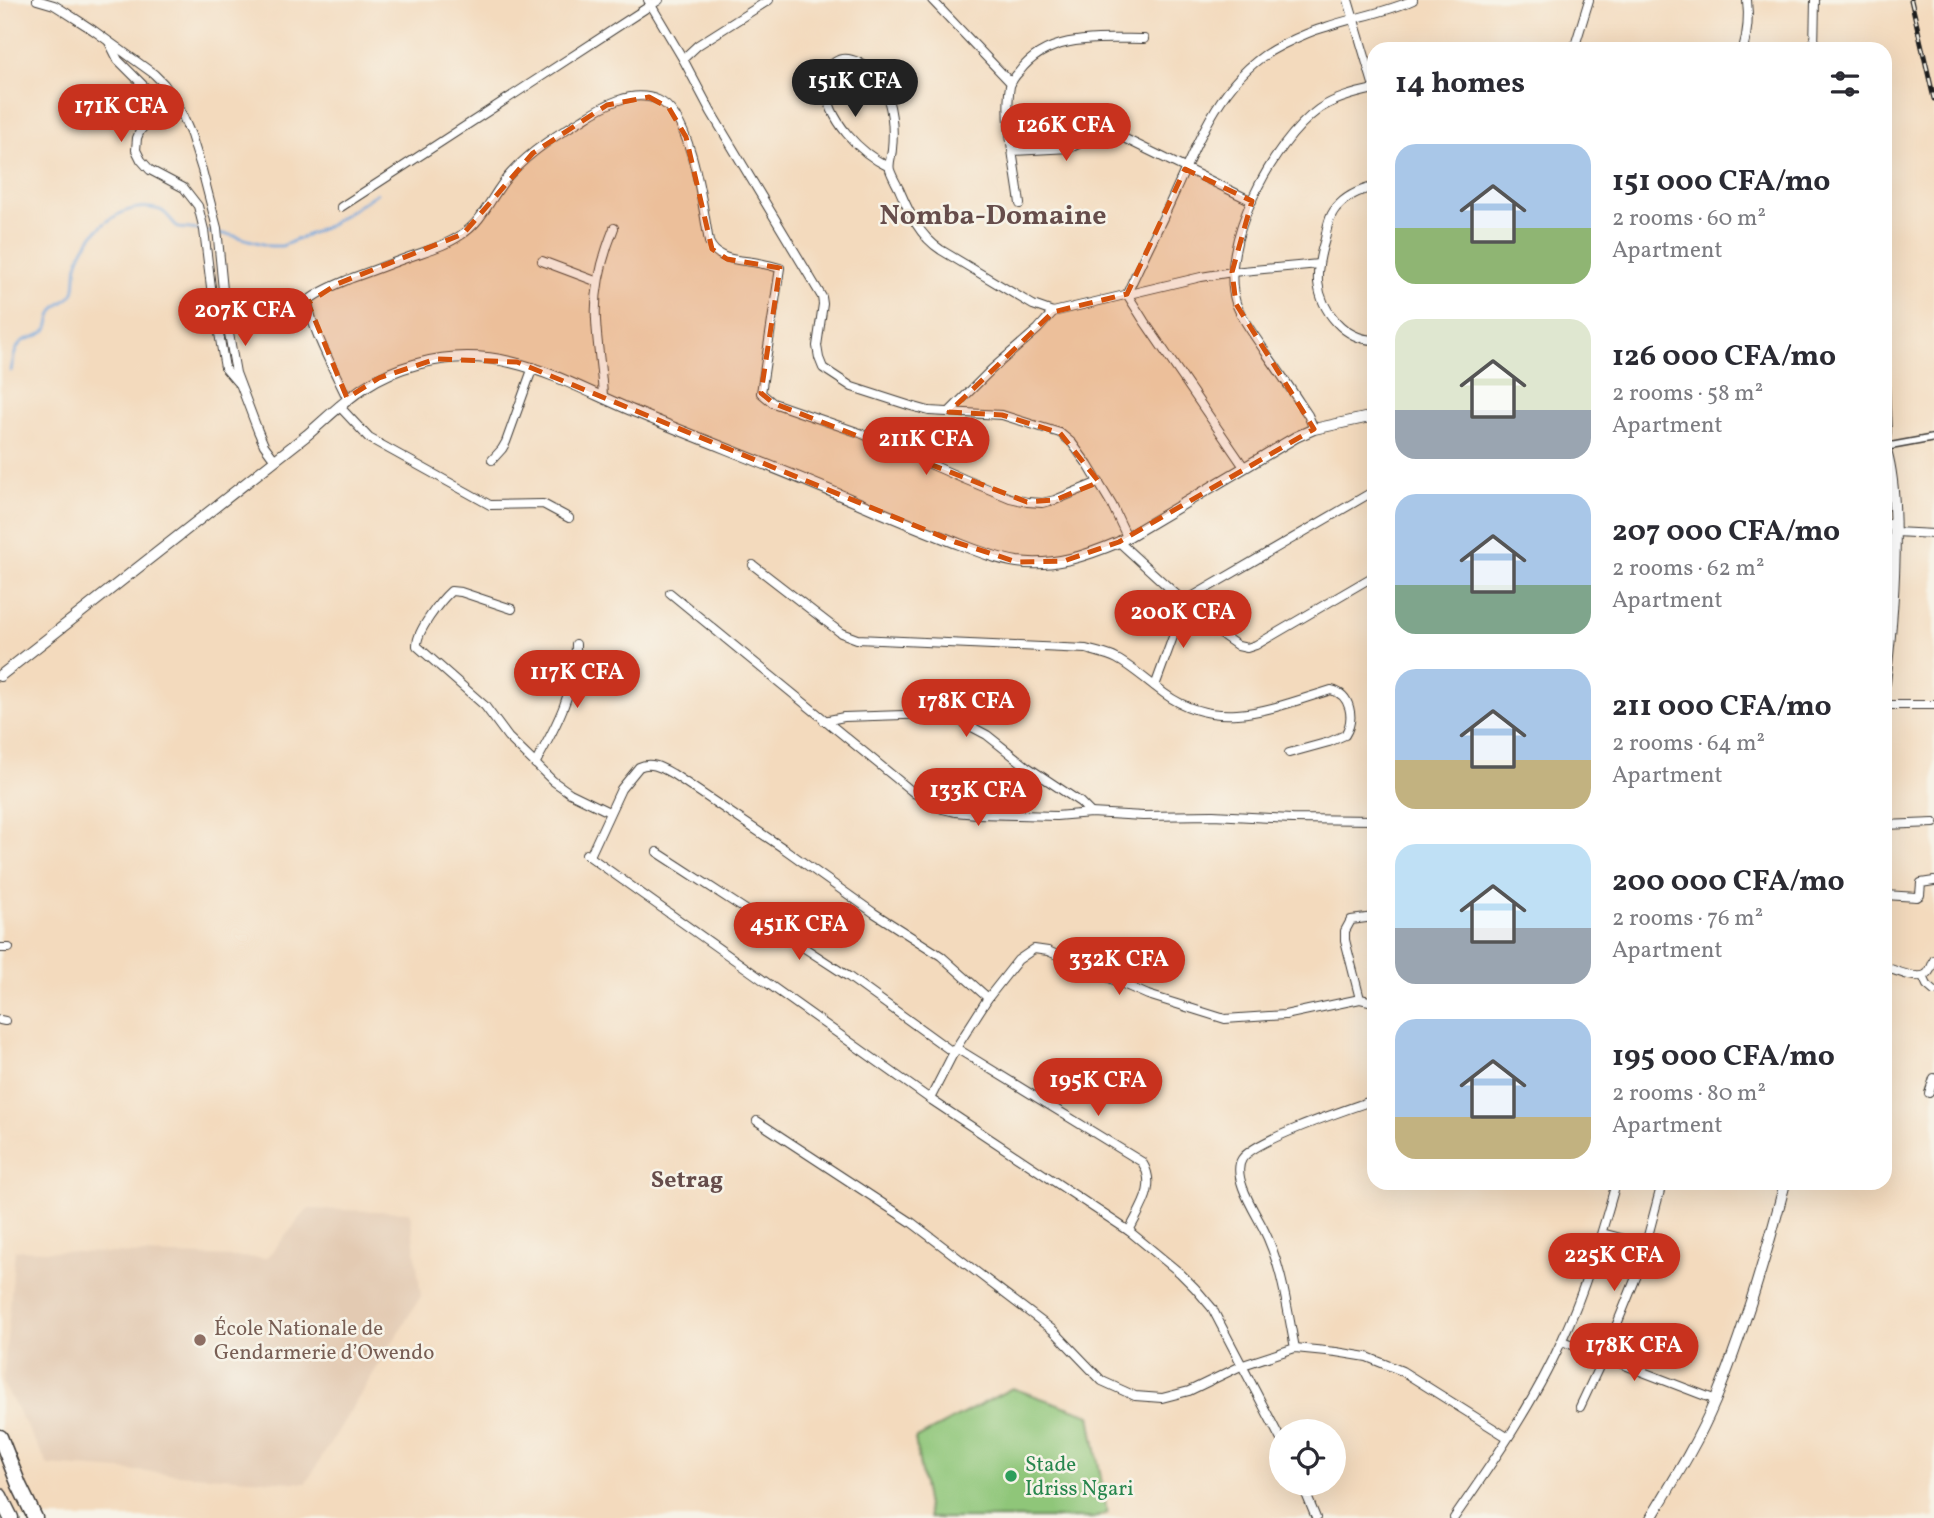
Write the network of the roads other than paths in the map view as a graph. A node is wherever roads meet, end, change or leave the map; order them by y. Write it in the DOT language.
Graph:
graph roads {
  1 [pos="37,0"];
  2 [pos="769,0"];
  3 [pos="932,0"];
  4 [pos="1348,0"];
  5 [pos="1413,0"];
  6 [pos="1588,0"];
  7 [pos="1747,0"];
  8 [pos="1815,0"];
  9 [pos="653,2"];
  10 [pos="1354,19"];
  11 [pos="1143,39"];
  12 [pos="109,41"];
  13 [pos="1576,42"];
  14 [pos="1745,42"];
  15 [pos="1814,42"];
  16 [pos="683,59"];
  17 [pos="1367,64"];
  18 [pos="1011,83"];
  19 [pos="1367,90"];
  20 [pos="1095,124"];
  21 [pos="1108,130"];
  22 [pos="1013,151"];
  23 [pos="889,167"];
  24 [pos="1185,169"];
  25 [pos="1367,188"];
  26 [pos="1252,201"];
  27 [pos="1020,204"];
  28 [pos="341,207"];
  29 [pos="614,228"];
  30 [pos="542,261"];
  31 [pos="1319,264"];
  32 [pos="1232,272"];
  33 [pos="598,282"];
  34 [pos="1128,294"];
  35 [pos="1053,312"];
  36 [pos="1367,340"];
  37 [pos="533,368"];
  38 [pos="239,384"];
  39 [pos="603,397"];
  40 [pos="343,402"];
  41 [pos="949,412"];
  42 [pos="1367,418"];
  43 [pos="1314,429"];
  44 [pos="1934,439"];
  45 [pos="1892,446"];
  46 [pos="275,460"];
  47 [pos="492,460"];
  48 [pos="1244,467"];
  49 [pos="1892,478"];
  50 [pos="1099,482"];
  51 [pos="1367,495"];
  52 [pos="569,518"];
  53 [pos="1895,521"];
  54 [pos="1892,523"];
  55 [pos="1895,532"];
  56 [pos="1934,534"];
  57 [pos="1123,540"];
  58 [pos="753,565"];
  59 [pos="1367,580"];
  60 [pos="670,593"];
  61 [pos="1184,603"];
  62 [pos="512,609"];
  63 [pos="1892,612"];
  64 [pos="576,644"];
  65 [pos="0,676"];
  66 [pos="1155,686"];
  67 [pos="1892,705"];
  68 [pos="1934,705"];
  69 [pos="824,721"];
  70 [pos="1289,753"];
  71 [pos="535,764"];
  72 [pos="609,812"];
  73 [pos="1091,813"];
  74 [pos="1367,820"];
  75 [pos="1934,823"];
  76 [pos="1892,825"];
  77 [pos="657,852"];
  78 [pos="1934,881"];
  79 [pos="1892,895"];
  80 [pos="1367,918"];
  81 [pos="1934,960"];
  82 [pos="1892,970"];
  83 [pos="1923,976"];
  84 [pos="1934,991"];
  85 [pos="988,998"];
  86 [pos="1360,999"];
  87 [pos="1367,1000"];
  88 [pos="955,1050"];
  89 [pos="1934,1078"];
  90 [pos="1929,1093"];
  91 [pos="930,1098"];
  92 [pos="1367,1103"];
  93 [pos="757,1121"];
  94 [pos="1614,1190"];
  95 [pos="1660,1190"];
  96 [pos="1783,1190"];
  97 [pos="1129,1231"];
  98 [pos="1602,1233"];
  99 [pos="1647,1245"];
  100 [pos="1562,1341"];
  101 [pos="1295,1348"];
  102 [pos="1604,1356"];
  103 [pos="1243,1365"];
  104 [pos="1716,1400"];
  105 [pos="1580,1407"];
  106 [pos="1270,1419"];
  107 [pos="0,1437"];
  108 [pos="1507,1437"];
  109 [pos="0,1496"];
  110 [pos="1307,1496"];
  111 [pos="10,1518"];
  112 [pos="35,1518"];
  113 [pos="1316,1518"];
  114 [pos="1454,1518"];
  115 [pos="1651,1518"];
  1 -- 12 [label="street"];
  2 -- 16 [label="street"];
  3 -- 18 [label="street"];
  4 -- 10 [label="street"];
  5 -- 10 [label="street"];
  6 -- 13 [label="street"];
  7 -- 14 [label="street"];
  8 -- 15 [label="street"];
  9 -- 16 [label="street"];
  9 -- 28 [label="street"];
  10 -- 17 [label="street"];
  10 -- 24 [label="street"];
  11 -- 18 [label="street"];
  12 -- 38 [label="street"];
  12 -- 38 [label="street"];
  16 -- 41 [label="street"];
  18 -- 22 [label="street"];
  19 -- 26 [label="street"];
  20 -- 21 [label="street"];
  21 -- 22 [label="street"];
  21 -- 24 [label="street"];
  22 -- 27 [label="street"];
  23 -- 23 [label="street"];
  23 -- 35 [label="street"];
  24 -- 26 [label="street"];
  24 -- 34 [label="street"];
  25 -- 31 [label="street"];
  26 -- 32 [label="street"];
  29 -- 33 [label="street"];
  30 -- 33 [label="street"];
  31 -- 32 [label="street"];
  31 -- 36 [label="street"];
  32 -- 34 [label="street"];
  32 -- 43 [label="street"];
  33 -- 39 [label="street"];
  34 -- 35 [label="street"];
  34 -- 48 [label="street"];
  35 -- 41 [label="street"];
  37 -- 39 [label="street"];
  37 -- 40 [label="street"];
  37 -- 47 [label="street"];
  38 -- 46 [label="street"];
  39 -- 57 [label="street"];
  40 -- 46 [label="street"];
  40 -- 50 [label="street"];
  40 -- 52 [label="street"];
  41 -- 50 [label="street"];
  42 -- 43 [label="street"];
  43 -- 48 [label="street"];
  44 -- 45 [label="street"];
  46 -- 65 [label="street"];
  48 -- 57 [label="street"];
  49 -- 53 [label="street"];
  50 -- 57 [label="street"];
  51 -- 61 [label="street"];
  53 -- 54 [label="street"];
  53 -- 55 [label="street"];
  55 -- 56 [label="street"];
  55 -- 63 [label="street"];
  57 -- 61 [label="street"];
  58 -- 66 [label="street"];
  59 -- 61 [label="street"];
  60 -- 69 [label="street"];
  61 -- 66 [label="street"];
  62 -- 71 [label="street"];
  64 -- 71 [label="street"];
  66 -- 70 [label="street"];
  67 -- 68 [label="street"];
  69 -- 73 [label="street"];
  69 -- 73 [label="street"];
  71 -- 72 [label="street"];
  72 -- 85 [label="street"];
  72 -- 91 [label="street"];
  73 -- 74 [label="street"];
  75 -- 76 [label="street"];
  77 -- 88 [label="street"];
  78 -- 79 [label="street"];
  80 -- 86 [label="street"];
  81 -- 83 [label="street"];
  82 -- 83 [label="street"];
  83 -- 84 [label="street"];
  85 -- 86 [label="street"];
  85 -- 88 [label="street"];
  86 -- 87 [label="street"];
  88 -- 91 [label="street"];
  88 -- 97 [label="street"];
  89 -- 90 [label="street"];
  91 -- 97 [label="street"];
  92 -- 101 [label="street"];
  93 -- 103 [label="street"];
  94 -- 98 [label="street"];
  95 -- 99 [label="street"];
  96 -- 104 [label="street"];
  97 -- 103 [label="street"];
  98 -- 99 [label="street"];
  98 -- 100 [label="street"];
  99 -- 102 [label="street"];
  100 -- 102 [label="street"];
  100 -- 108 [label="street"];
  101 -- 103 [label="street"];
  101 -- 108 [label="street"];
  102 -- 104 [label="street"];
  102 -- 105 [label="street"];
  103 -- 106 [label="street"];
  104 -- 115 [label="street"];
  107 -- 112 [label="highway"];
  108 -- 114 [label="street"];
  109 -- 111 [label="highway"];
  110 -- 113 [label="street"];
}
